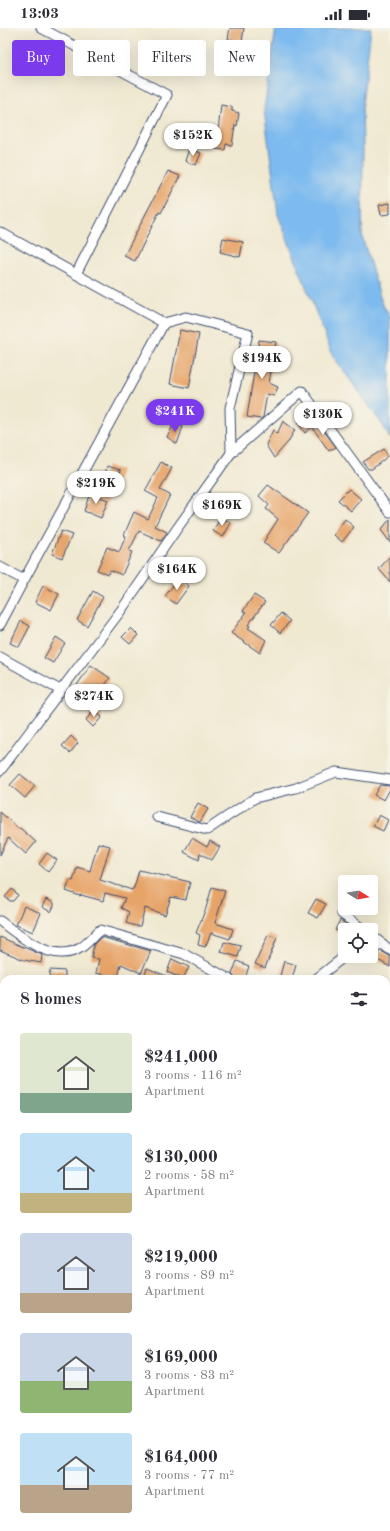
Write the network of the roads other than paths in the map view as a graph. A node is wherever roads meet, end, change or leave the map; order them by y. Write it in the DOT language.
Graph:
graph roads {
  1 [pos="41,28"];
  2 [pos="0,232"];
  3 [pos="76,274"];
  4 [pos="164,323"];
  5 [pos="231,453"];
  6 [pos="390,512"];
  7 [pos="0,567"];
  8 [pos="24,580"];
  9 [pos="0,625"];
  10 [pos="0,657"];
  11 [pos="60,690"];
  12 [pos="0,771"];
  13 [pos="390,780"];
  14 [pos="157,817"];
  15 [pos="343,915"];
  16 [pos="0,921"];
  17 [pos="354,923"];
  18 [pos="338,962"];
  19 [pos="222,975"];
  20 [pos="321,975"];
  1 -- 3 [label="street"];
  2 -- 3 [label="street"];
  3 -- 4 [label="street"];
  4 -- 5 [label="street"];
  4 -- 8 [label="street"];
  5 -- 6 [label="street"];
  5 -- 11 [label="street"];
  7 -- 8 [label="street"];
  8 -- 9 [label="street"];
  10 -- 11 [label="street"];
  11 -- 12 [label="street"];
  13 -- 14 [label="street"];
  15 -- 17 [label="street"];
  16 -- 19 [label="street"];
  18 -- 20 [label="street"];
}
